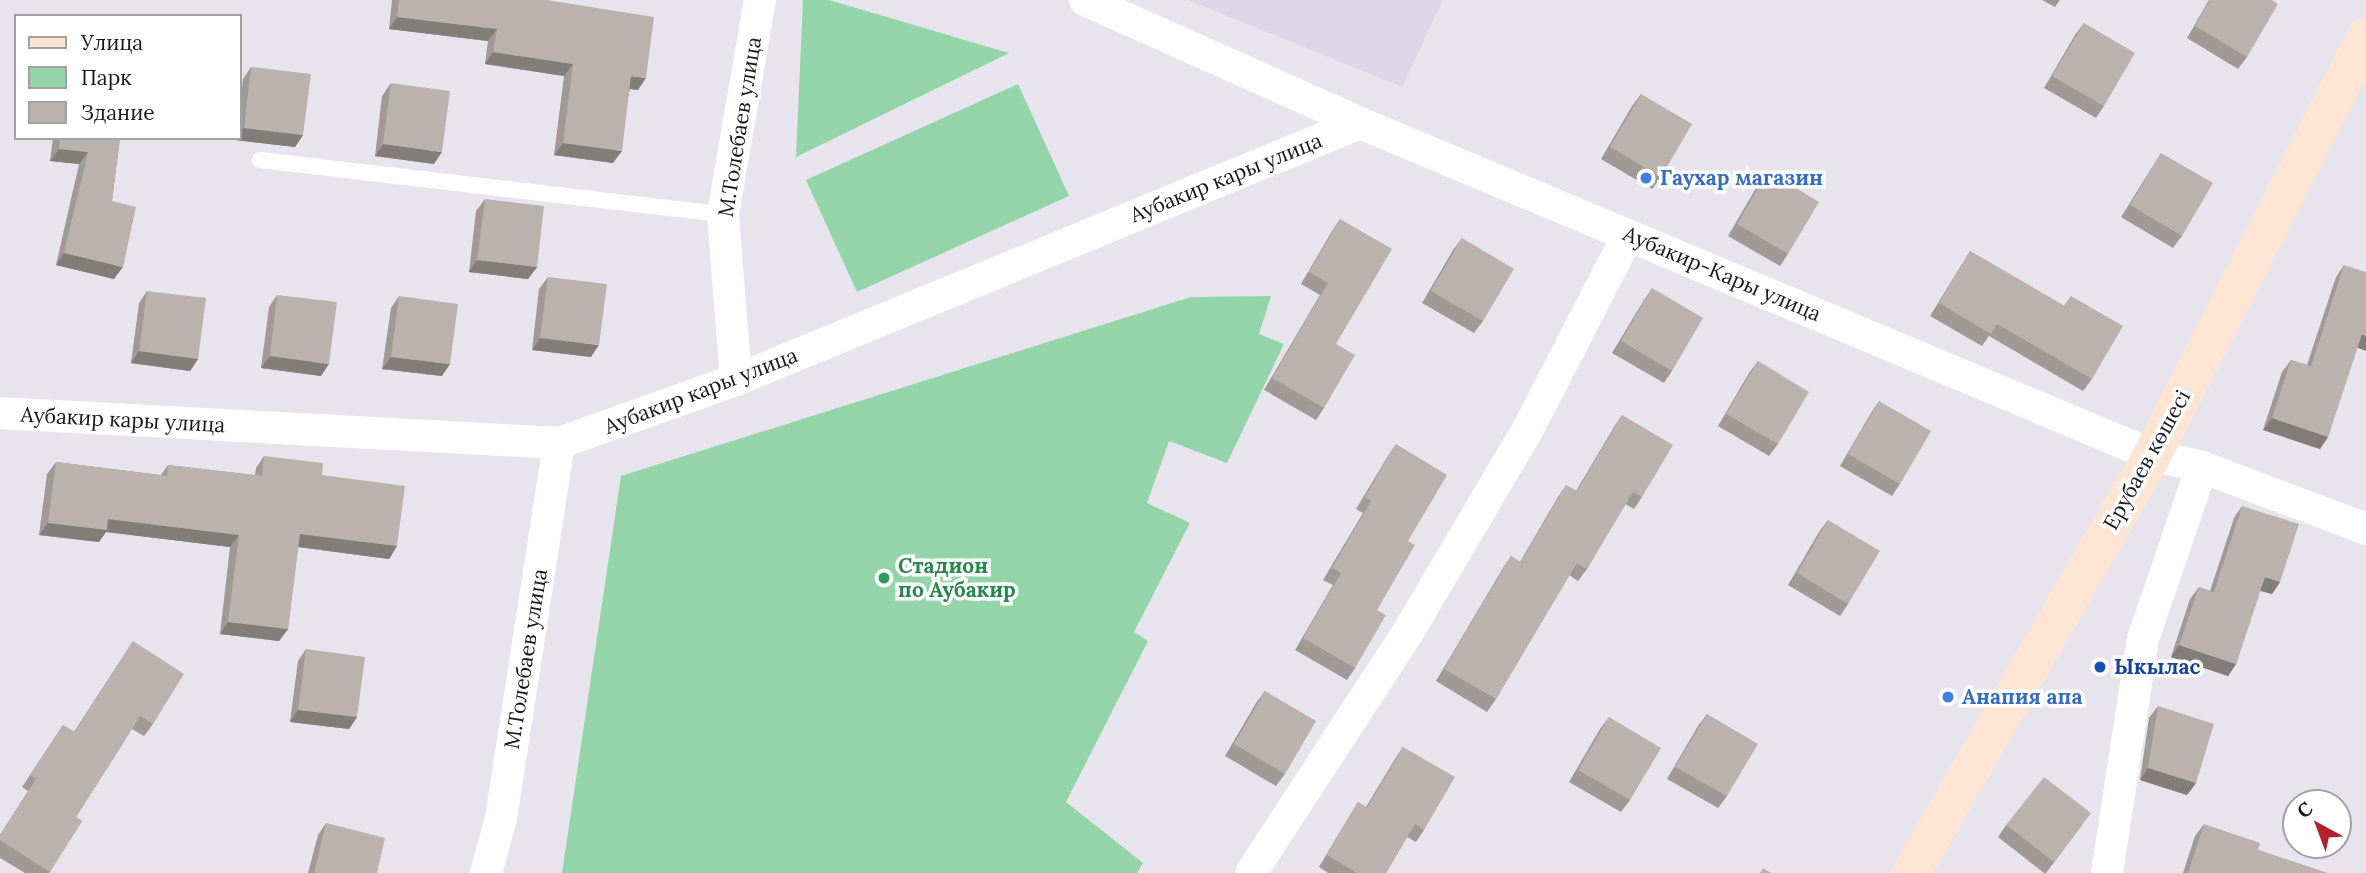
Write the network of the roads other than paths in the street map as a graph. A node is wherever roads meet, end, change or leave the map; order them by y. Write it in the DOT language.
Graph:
graph roads {
  1 [pos="760,0"];
  2 [pos="1085,0"];
  3 [pos="2366,37"];
  4 [pos="1360,123"];
  5 [pos="260,160"];
  6 [pos="723,214"];
  7 [pos="1628,235"];
  8 [pos="736,380"];
  9 [pos="0,413"];
  10 [pos="559,443"];
  11 [pos="2152,455"];
  12 [pos="2202,467"];
  13 [pos="2366,529"];
  14 [pos="486,873"];
  15 [pos="1251,873"];
  16 [pos="1911,873"];
  17 [pos="2107,873"];
  1 -- 6 [label="street, М.Толебаев улица"];
  2 -- 4 [label="street, Аубакир-Кары улица"];
  3 -- 11 [label="main road, Ерубаев көшесі"];
  4 -- 7 [label="street, Аубакир-Кары улица"];
  4 -- 8 [label="street, Аубакир кары улица"];
  5 -- 6 [label="lane"];
  6 -- 8 [label="street, М.Толебаев улица"];
  7 -- 11 [label="street, Аубакир-Кары улица"];
  7 -- 15 [label="street"];
  8 -- 10 [label="street, Аубакир кары улица"];
  9 -- 10 [label="street, Аубакир кары улица"];
  10 -- 14 [label="street, М.Толебаев улица"];
  11 -- 12 [label="street, Аубакир-Кары улица"];
  11 -- 16 [label="main road, Ерубаев көшесі"];
  12 -- 13 [label="street, Аубакир-Кары улица"];
  12 -- 17 [label="street"];
}
